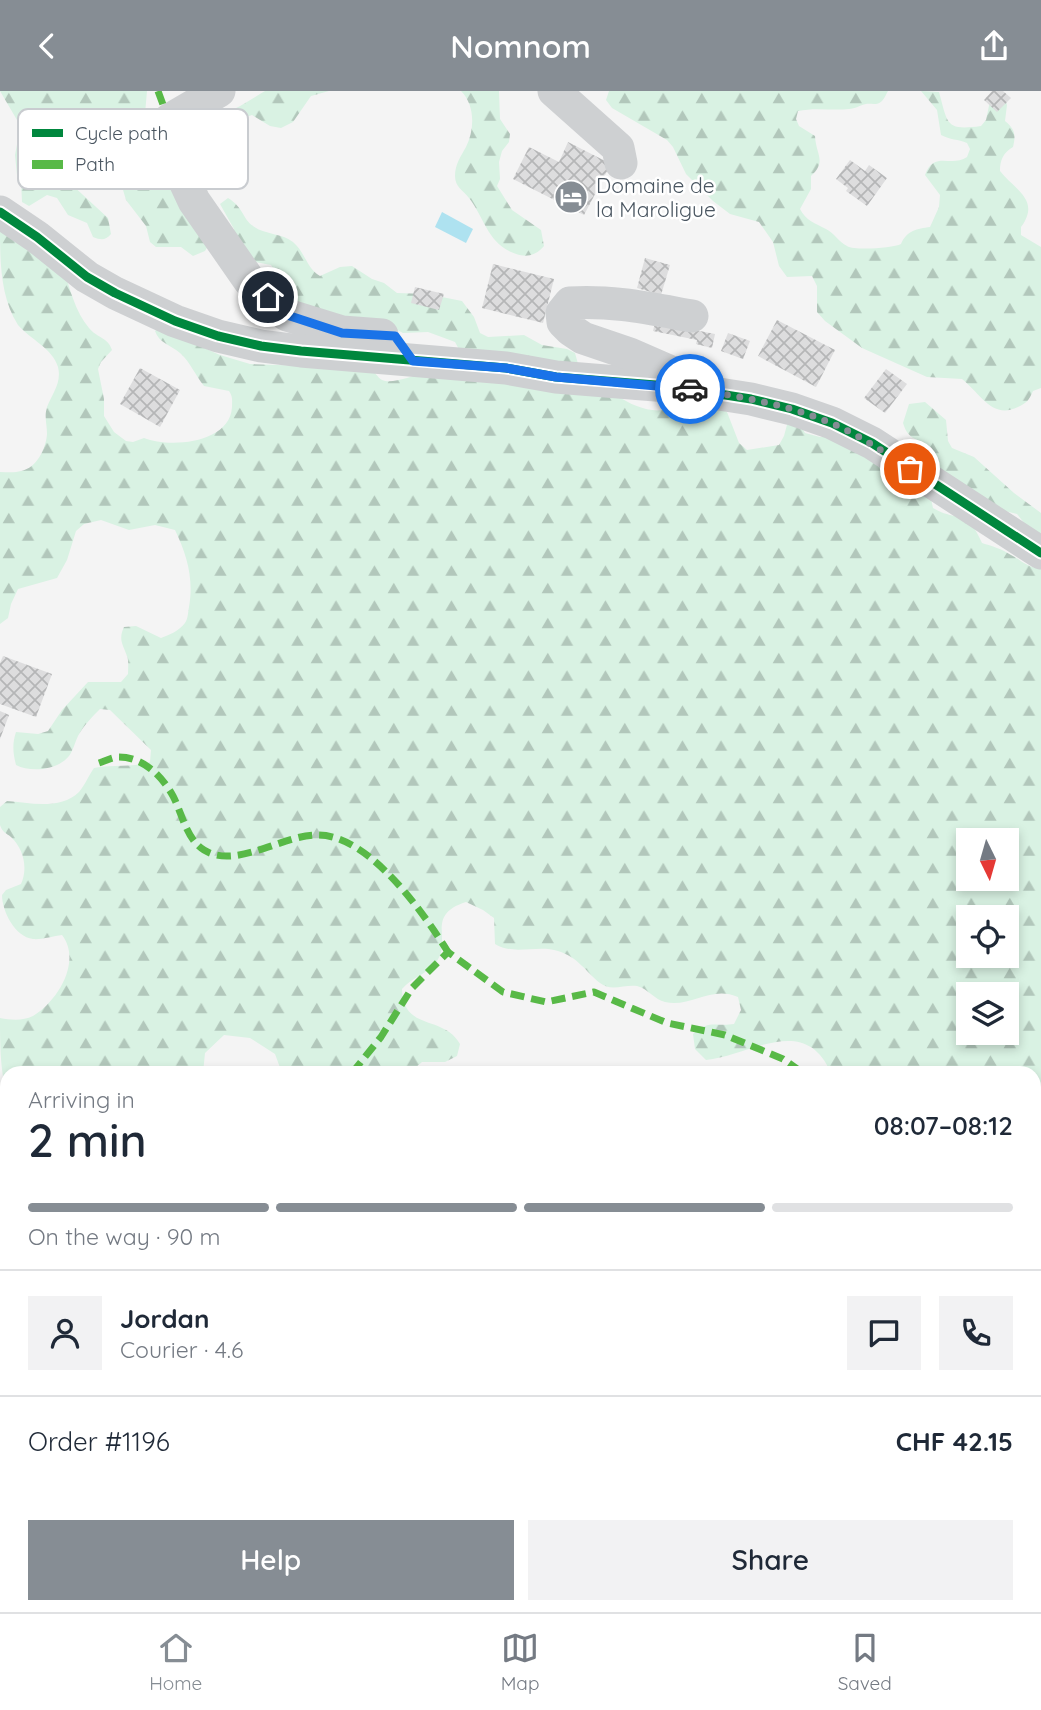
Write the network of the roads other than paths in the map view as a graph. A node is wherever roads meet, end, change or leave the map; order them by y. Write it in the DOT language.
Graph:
graph roads {
  1 [pos="219,91"];
  2 [pos="554,91"];
  3 [pos="188,109"];
  4 [pos="621,163"];
  5 [pos="188,189"];
  6 [pos="0,212"];
  7 [pos="692,316"];
  8 [pos="413,361"];
  9 [pos="694,389"];
  10 [pos="1041,553"];
  1 -- 3 [label="street"];
  2 -- 4 [label="street"];
  5 -- 8 [label="street"];
  6 -- 8 [label="street"];
  7 -- 9 [label="street"];
  8 -- 9 [label="street"];
  9 -- 10 [label="street"];
}
